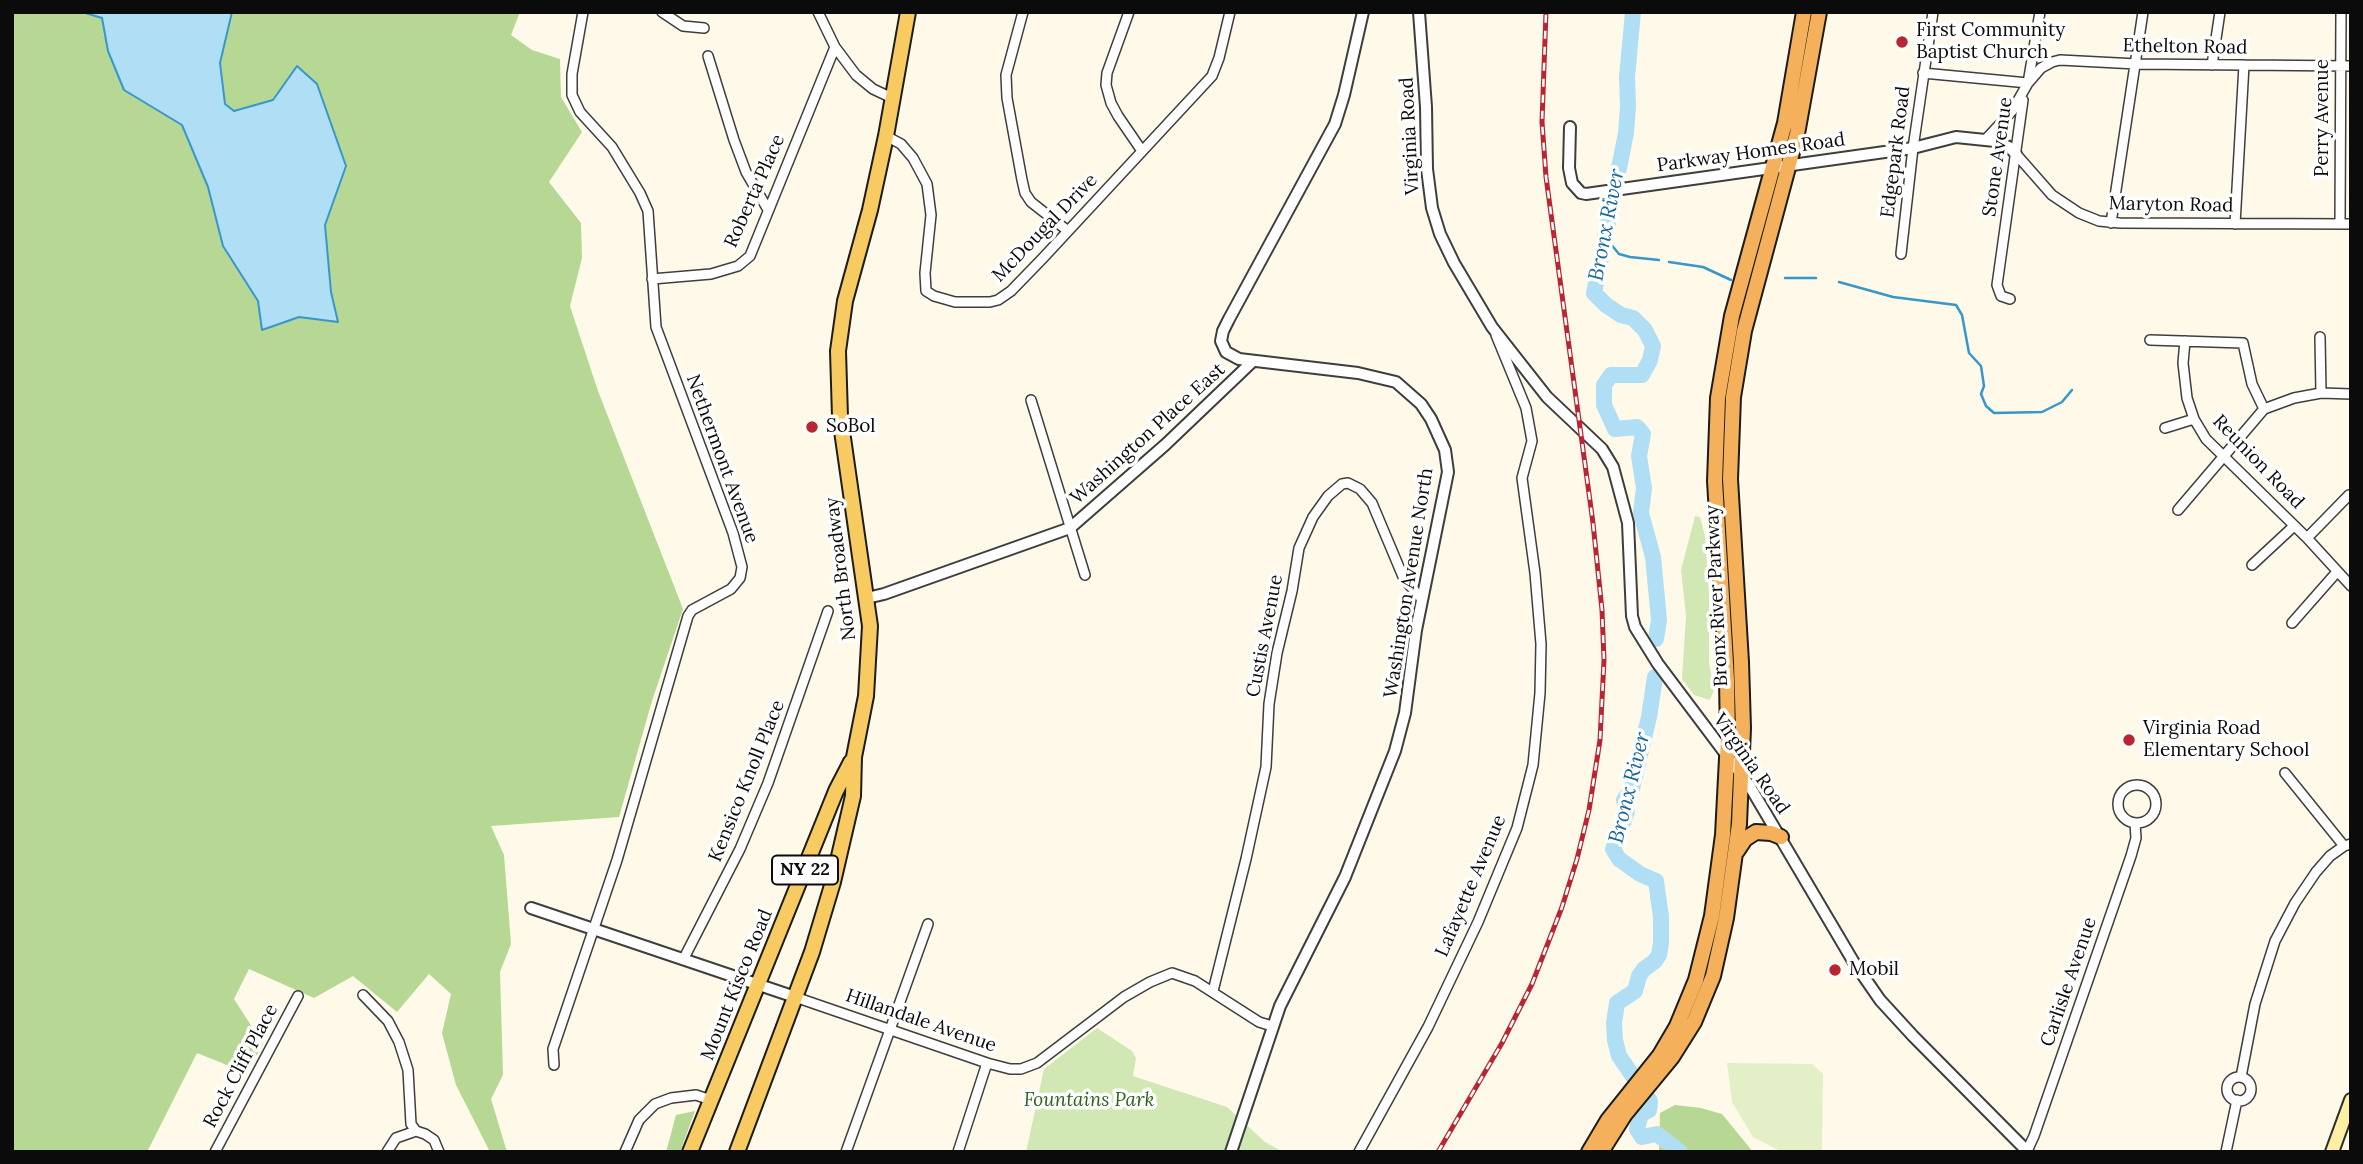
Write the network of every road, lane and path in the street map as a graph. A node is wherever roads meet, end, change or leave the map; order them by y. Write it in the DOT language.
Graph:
graph roads {
  1 [pos="583,12"];
  2 [pos="662,12"];
  3 [pos="818,12"];
  4 [pos="908,12"];
  5 [pos="1023,12"];
  6 [pos="1129,12"];
  7 [pos="1230,12"];
  8 [pos="1363,12"];
  9 [pos="1419,12"];
  10 [pos="1804,12"];
  11 [pos="1819,12"];
  12 [pos="1933,12"];
  13 [pos="2040,12"];
  14 [pos="2143,12"];
  15 [pos="2220,12"];
  16 [pos="2341,12"];
  17 [pos="704,28"];
  18 [pos="835,47"];
  19 [pos="708,57"];
  20 [pos="2137,64"];
  21 [pos="2213,65"];
  22 [pos="2244,65"];
  23 [pos="2346,66"];
  24 [pos="1923,73"];
  25 [pos="2028,83"];
  26 [pos="892,98"];
  27 [pos="1570,127"];
  28 [pos="886,136"];
  29 [pos="1986,139"];
  30 [pos="1913,148"];
  31 [pos="1142,151"];
  32 [pos="2016,154"];
  33 [pos="1790,165"];
  34 [pos="1774,168"];
  35 [pos="767,208"];
  36 [pos="2110,223"];
  37 [pos="2235,224"];
  38 [pos="2340,224"];
  39 [pos="2351,224"];
  40 [pos="1068,231"];
  41 [pos="1901,254"];
  42 [pos="652,279"];
  43 [pos="2010,299"];
  44 [pos="1492,327"];
  45 [pos="2320,337"];
  46 [pos="2150,340"];
  47 [pos="2185,341"];
  48 [pos="1252,362"];
  49 [pos="2320,393"];
  50 [pos="2351,394"];
  51 [pos="1031,400"];
  52 [pos="2264,409"];
  53 [pos="2194,419"];
  54 [pos="2165,428"];
  55 [pos="2222,456"];
  56 [pos="2349,495"];
  57 [pos="2178,510"];
  58 [pos="2294,526"];
  59 [pos="1070,528"];
  60 [pos="2307,538"];
  61 [pos="2252,565"];
  62 [pos="2336,573"];
  63 [pos="1085,575"];
  64 [pos="2351,586"];
  65 [pos="867,598"];
  66 [pos="1421,598"];
  67 [pos="828,611"];
  68 [pos="2292,623"];
  69 [pos="854,757"];
  70 [pos="1728,760"];
  71 [pos="2286,773"];
  72 [pos="1741,774"];
  73 [pos="2135,823"];
  74 [pos="1781,836"];
  75 [pos="2347,845"];
  76 [pos="1735,856"];
  77 [pos="531,908"];
  78 [pos="928,924"];
  79 [pos="595,928"];
  80 [pos="684,958"];
  81 [pos="758,985"];
  82 [pos="1213,991"];
  83 [pos="363,995"];
  84 [pos="298,996"];
  85 [pos="795,998"];
  86 [pos="1272,1026"];
  87 [pos="890,1028"];
  88 [pos="987,1063"];
  89 [pos="554,1065"];
  90 [pos="1651,1075"];
  91 [pos="2241,1077"];
  92 [pos="1631,1099"];
  93 [pos="711,1100"];
  94 [pos="2237,1100"];
  95 [pos="2351,1100"];
  96 [pos="416,1132"];
  97 [pos="2027,1151"];
  98 [pos="215,1152"];
  99 [pos="387,1152"];
  100 [pos="439,1152"];
  101 [pos="625,1152"];
  102 [pos="691,1152"];
  103 [pos="737,1152"];
  104 [pos="846,1152"];
  105 [pos="958,1152"];
  106 [pos="1231,1152"];
  107 [pos="1359,1152"];
  108 [pos="1589,1152"];
  109 [pos="1601,1152"];
  110 [pos="2226,1152"];
  111 [pos="2332,1152"];
  1 -- 42 [label="street, Nethermont Avenue"];
  2 -- 17 [label="street"];
  3 -- 18 [label="street"];
  4 -- 26 [label="main road, North Broadway / NY 22"];
  5 -- 40 [label="street"];
  6 -- 31 [label="street"];
  7 -- 31 [label="street, McDougal Drive"];
  8 -- 48 [label="street, Washington Avenue North"];
  9 -- 44 [label="street, Virginia Road"];
  10 -- 34 [label="highway, Bronx River Parkway"];
  11 -- 33 [label="highway, Bronx River Parkway"];
  12 -- 24 [label="street, Edgepark Road"];
  13 -- 25 [label="street, Stone Avenue"];
  14 -- 20 [label="street"];
  15 -- 21 [label="street"];
  16 -- 23 [label="street, Perry Avenue"];
  18 -- 26 [label="street"];
  18 -- 35 [label="street, Roberta Place"];
  19 -- 35 [label="street"];
  20 -- 21 [label="street, Ethelton Road"];
  20 -- 25 [label="street, Ethelton Road"];
  20 -- 36 [label="street"];
  21 -- 22 [label="street, Ethelton Road"];
  22 -- 23 [label="street, Ethelton Road"];
  22 -- 37 [label="street"];
  23 -- 38 [label="street, Perry Avenue"];
  24 -- 25 [label="street"];
  24 -- 30 [label="street, Edgepark Road"];
  25 -- 29 [label="street"];
  25 -- 32 [label="street, Stone Avenue"];
  26 -- 28 [label="main road, North Broadway / NY 22"];
  27 -- 34 [label="street, Parkway Homes Road"];
  28 -- 40 [label="street, McDougal Drive"];
  28 -- 65 [label="main road, North Broadway / NY 22"];
  29 -- 30 [label="street, Parkway Homes Road"];
  29 -- 32 [label="street"];
  30 -- 33 [label="street, Parkway Homes Road"];
  30 -- 41 [label="street, Edgepark Road"];
  31 -- 40 [label="street, McDougal Drive"];
  32 -- 36 [label="street, Maryton Road"];
  32 -- 43 [label="street, Stone Avenue"];
  33 -- 34 [label="street, Parkway Homes Road"];
  33 -- 72 [label="highway, Bronx River Parkway"];
  34 -- 70 [label="highway, Bronx River Parkway"];
  35 -- 42 [label="street, Roberta Place"];
  36 -- 37 [label="street, Maryton Road"];
  37 -- 38 [label="street, Maryton Road"];
  38 -- 39 [label="street, Maryton Road"];
  42 -- 79 [label="street, Nethermont Avenue"];
  44 -- 70 [label="street, Virginia Road"];
  44 -- 107 [label="street, Lafayette Avenue"];
  45 -- 49 [label="street"];
  46 -- 47 [label="street"];
  47 -- 52 [label="street"];
  47 -- 53 [label="street, Reunion Road"];
  48 -- 59 [label="street, Washington Place East"];
  48 -- 66 [label="street, Washington Avenue North"];
  49 -- 50 [label="street"];
  49 -- 52 [label="street"];
  51 -- 59 [label="street"];
  52 -- 55 [label="street"];
  53 -- 54 [label="street"];
  53 -- 55 [label="street, Reunion Road"];
  55 -- 57 [label="street"];
  55 -- 58 [label="street, Reunion Road"];
  56 -- 60 [label="street"];
  58 -- 60 [label="street, Reunion Road"];
  58 -- 61 [label="street"];
  59 -- 63 [label="street"];
  59 -- 65 [label="street, Washington Place East"];
  60 -- 62 [label="street, Reunion Road"];
  62 -- 64 [label="street, Reunion Road"];
  62 -- 68 [label="street"];
  65 -- 69 [label="main road, North Broadway / NY 22"];
  66 -- 82 [label="street, Custis Avenue"];
  66 -- 86 [label="street, Washington Avenue North"];
  67 -- 80 [label="street, Kensico Knoll Place"];
  69 -- 81 [label="main road, Mount Kisco Road / NY 22"];
  69 -- 85 [label="main road, North Broadway"];
  70 -- 72 [label="street, Virginia Road"];
  70 -- 90 [label="highway, Bronx River Parkway"];
  71 -- 75 [label="street"];
  72 -- 74 [label="street, Virginia Road"];
  72 -- 76 [label="highway, Bronx River Parkway"];
  73 -- 73 [label="street"];
  73 -- 97 [label="street, Carlisle Avenue"];
  74 -- 76 [label="highway"];
  74 -- 97 [label="street, Virginia Road"];
  75 -- 91 [label="street"];
  76 -- 90 [label="highway, Bronx River Parkway"];
  77 -- 79 [label="street, Hillandale Avenue"];
  78 -- 87 [label="street"];
  79 -- 80 [label="street, Hillandale Avenue"];
  79 -- 89 [label="street, Nethermont Avenue"];
  80 -- 81 [label="street, Hillandale Avenue"];
  81 -- 85 [label="street, Hillandale Avenue"];
  81 -- 93 [label="main road, Mount Kisco Road / NY 22"];
  82 -- 86 [label="street, Hillandale Avenue"];
  82 -- 88 [label="street, Hillandale Avenue"];
  83 -- 96 [label="street"];
  84 -- 98 [label="street, Rock Cliff Place"];
  85 -- 87 [label="street, Hillandale Avenue"];
  85 -- 103 [label="main road, North Broadway"];
  86 -- 106 [label="street, Washington Avenue North"];
  87 -- 88 [label="street, Hillandale Avenue"];
  87 -- 104 [label="street"];
  88 -- 105 [label="street"];
  90 -- 92 [label="highway, Bronx River Parkway"];
  91 -- 94 [label="street"];
  91 -- 94 [label="street"];
  92 -- 108 [label="highway, Bronx River Parkway"];
  92 -- 109 [label="highway, Bronx River Parkway"];
  93 -- 101 [label="street"];
  93 -- 102 [label="main road, Mount Kisco Road / NY 22"];
  94 -- 110 [label="street"];
  95 -- 111 [label="main road"];
  96 -- 99 [label="street"];
  96 -- 100 [label="street"];
}
